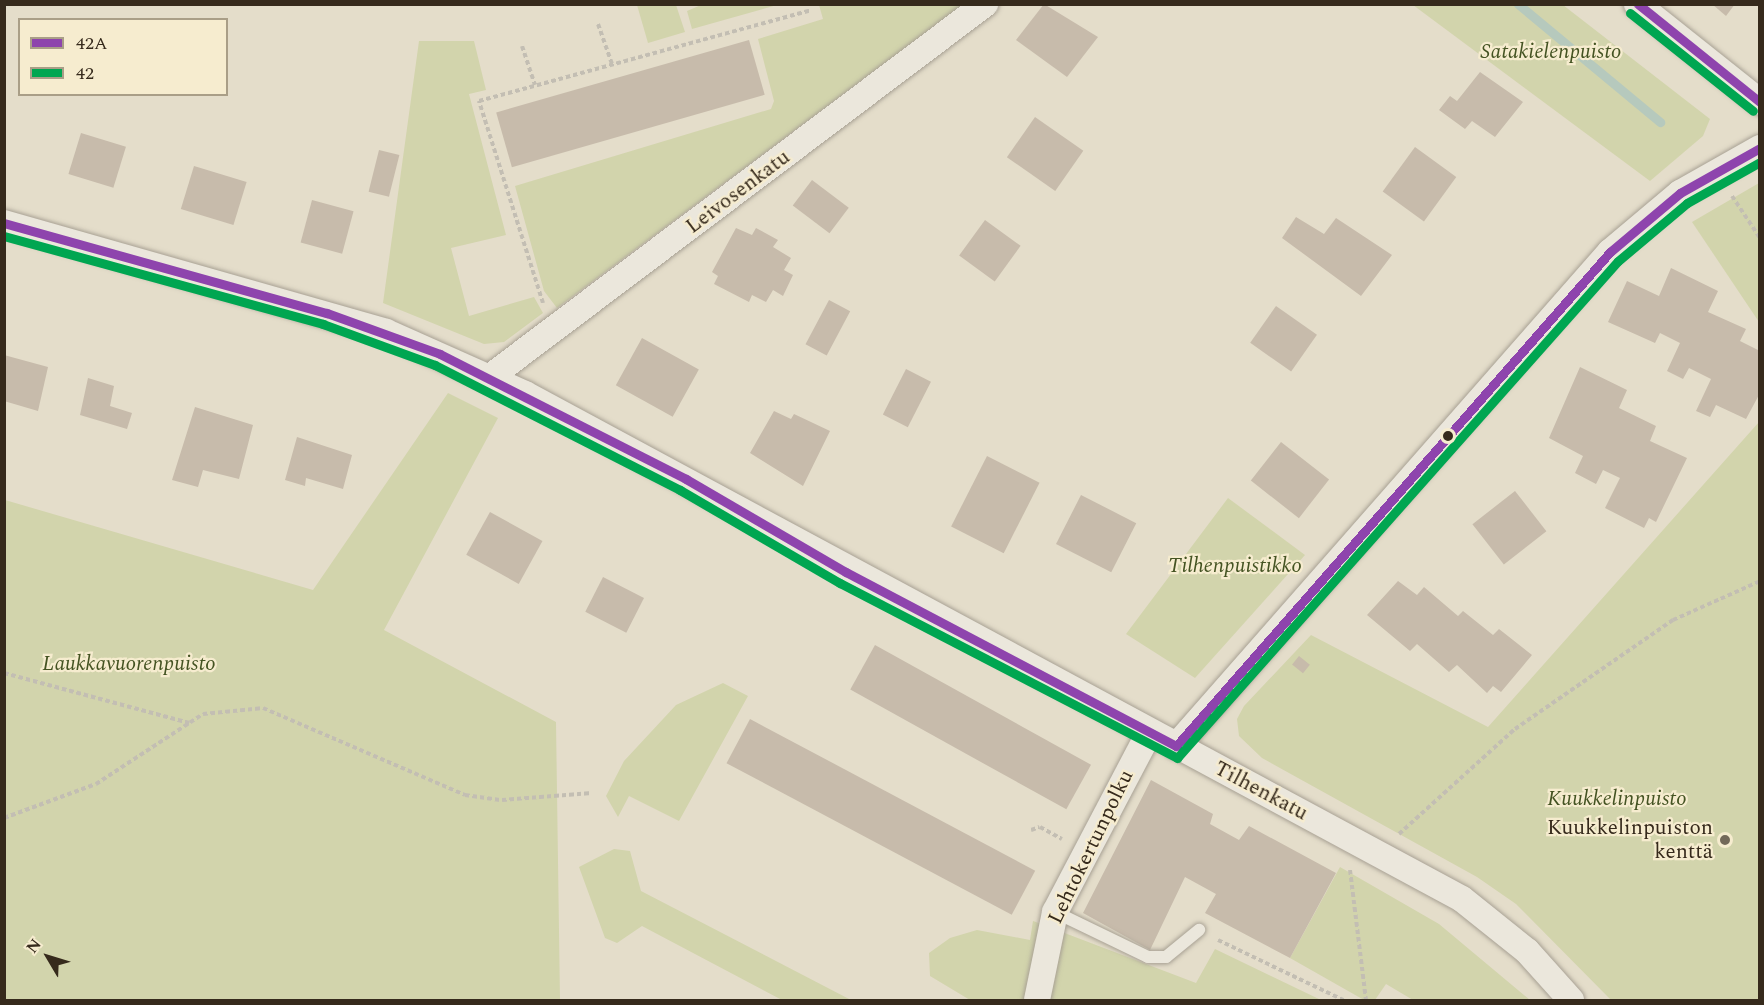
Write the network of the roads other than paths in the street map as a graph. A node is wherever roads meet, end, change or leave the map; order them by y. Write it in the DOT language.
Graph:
graph roads {
  1 [pos="985,4"];
  2 [pos="1637,4"];
  3 [pos="1760,102"];
  4 [pos="1760,148"];
  5 [pos="4,223"];
  6 [pos="490,377"];
  7 [pos="1149,733"];
  8 [pos="1176,746"];
  9 [pos="1055,912"];
  10 [pos="1198,930"];
  11 [pos="1037,1000"];
  12 [pos="1571,1000"];
  1 -- 6 [label="street, Leivosenkatu"];
  2 -- 3 [label="street"];
  4 -- 8 [label="street"];
  5 -- 6 [label="street, Tilhenkatu"];
  6 -- 7 [label="street, Tilhenkatu"];
  7 -- 8 [label="street, Tilhenkatu"];
  7 -- 9 [label="street, Lehtokertunpolku"];
  8 -- 12 [label="street, Tilhenkatu"];
  9 -- 10 [label="lane"];
  9 -- 11 [label="street, Lehtokertunpolku"];
}
